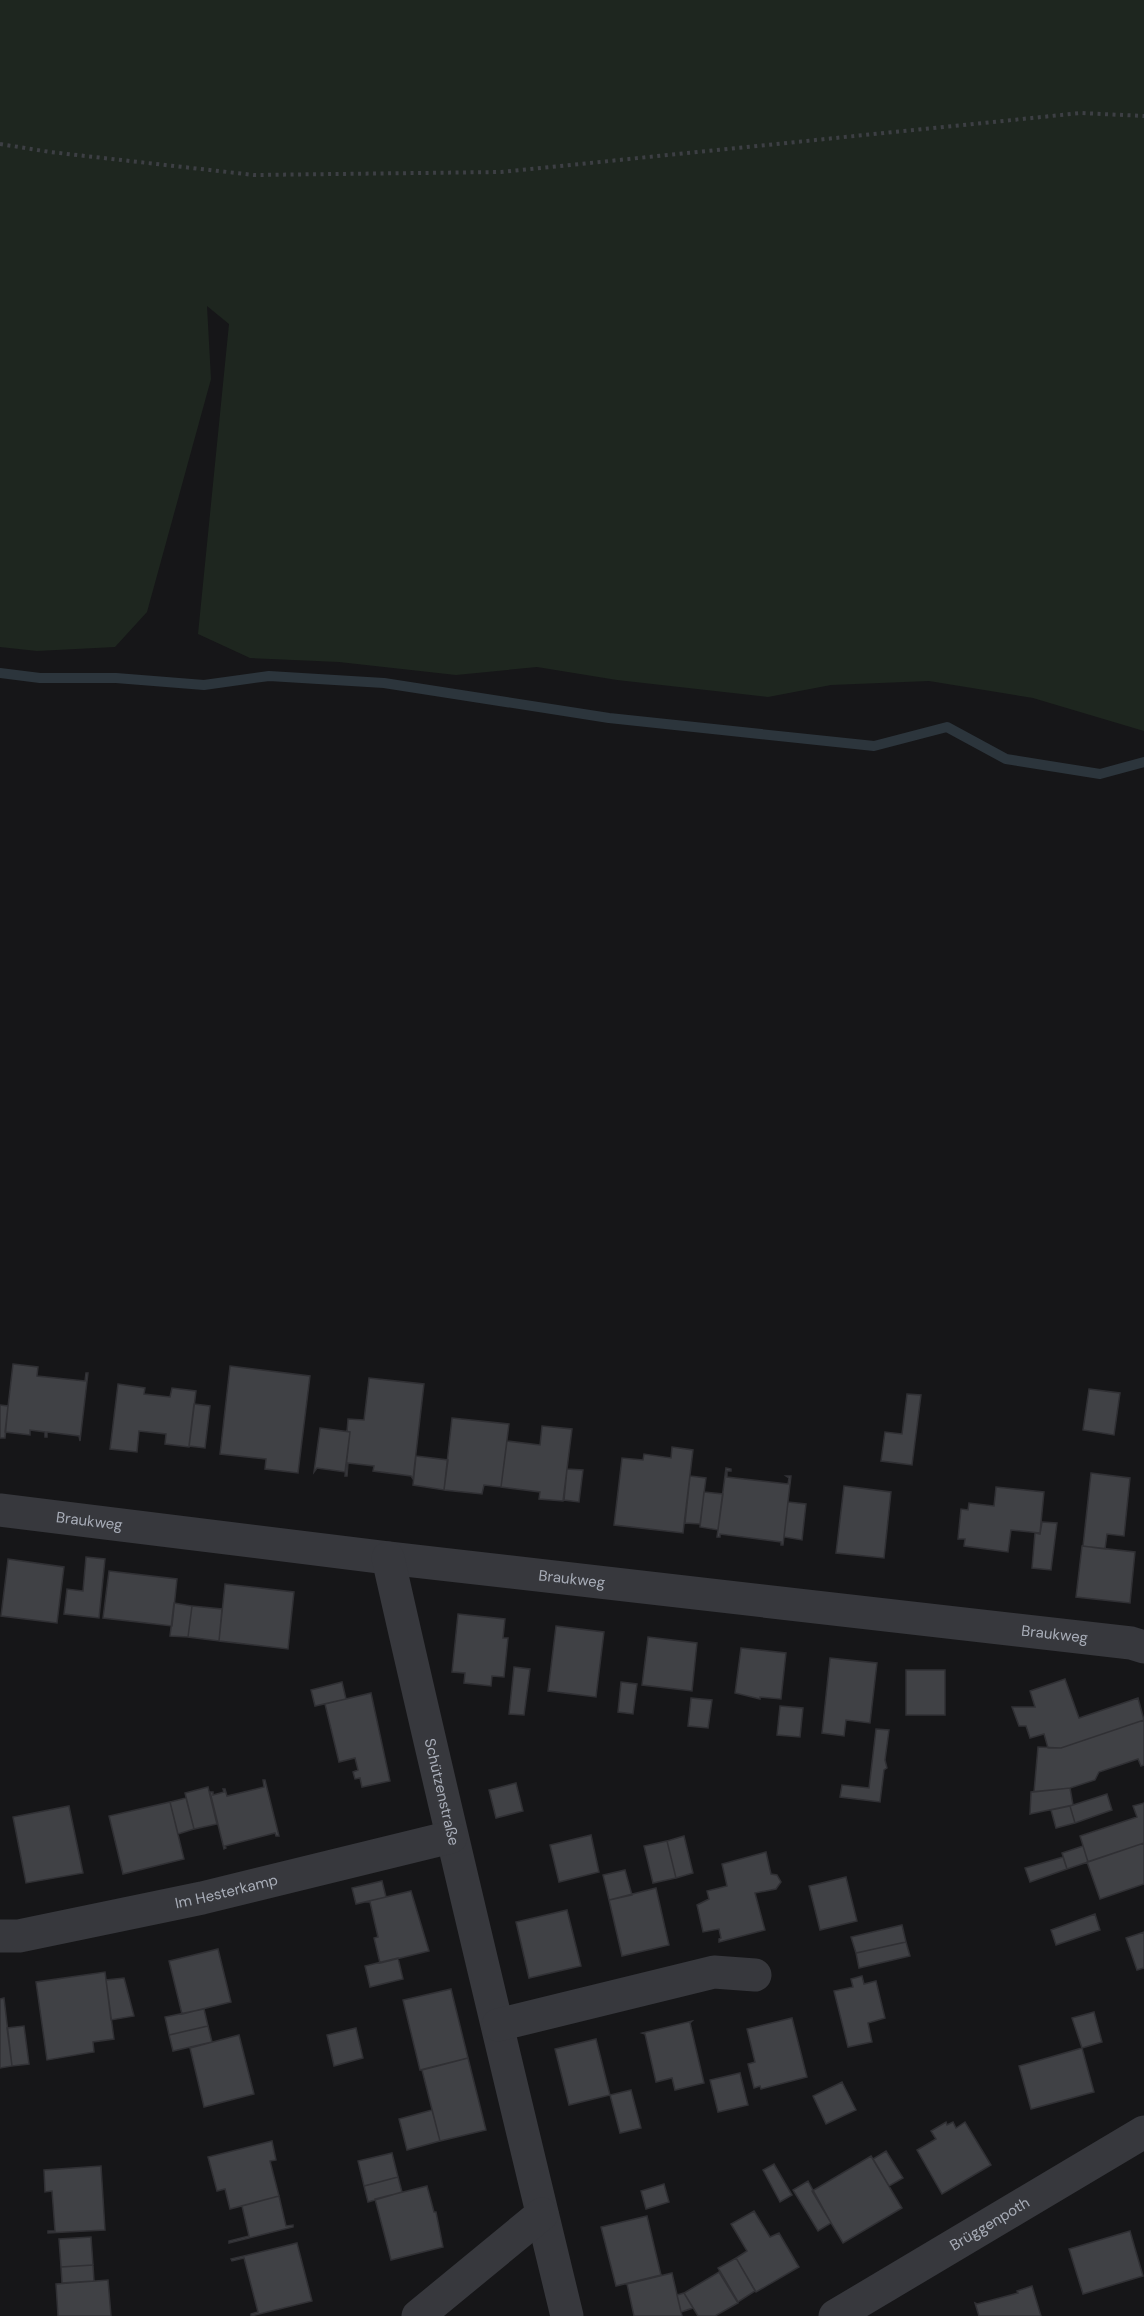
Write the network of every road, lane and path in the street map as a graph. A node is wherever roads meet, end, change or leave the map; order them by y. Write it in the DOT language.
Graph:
graph roads {
  1 [pos="1144,116"];
  2 [pos="0,144"];
  3 [pos="0,1510"];
  4 [pos="388,1558"];
  5 [pos="1144,1647"];
  6 [pos="451,1837"];
  7 [pos="0,1936"];
  8 [pos="755,1975"];
  9 [pos="498,2025"];
  10 [pos="1144,2132"];
  11 [pos="542,2214"];
  12 [pos="418,2316"];
  13 [pos="567,2316"];
  14 [pos="835,2316"];
  1 -- 2 [label="path"];
  3 -- 4 [label="street, Braukweg"];
  4 -- 5 [label="street, Braukweg"];
  4 -- 6 [label="street, Schützenstraße"];
  6 -- 7 [label="street, Im Hesterkamp"];
  6 -- 9 [label="street, Schützenstraße"];
  8 -- 9 [label="street"];
  9 -- 11 [label="street, Schützenstraße"];
  10 -- 14 [label="street, Brüggenpoth"];
  11 -- 12 [label="street"];
  11 -- 13 [label="street, Schützenstraße"];
}
